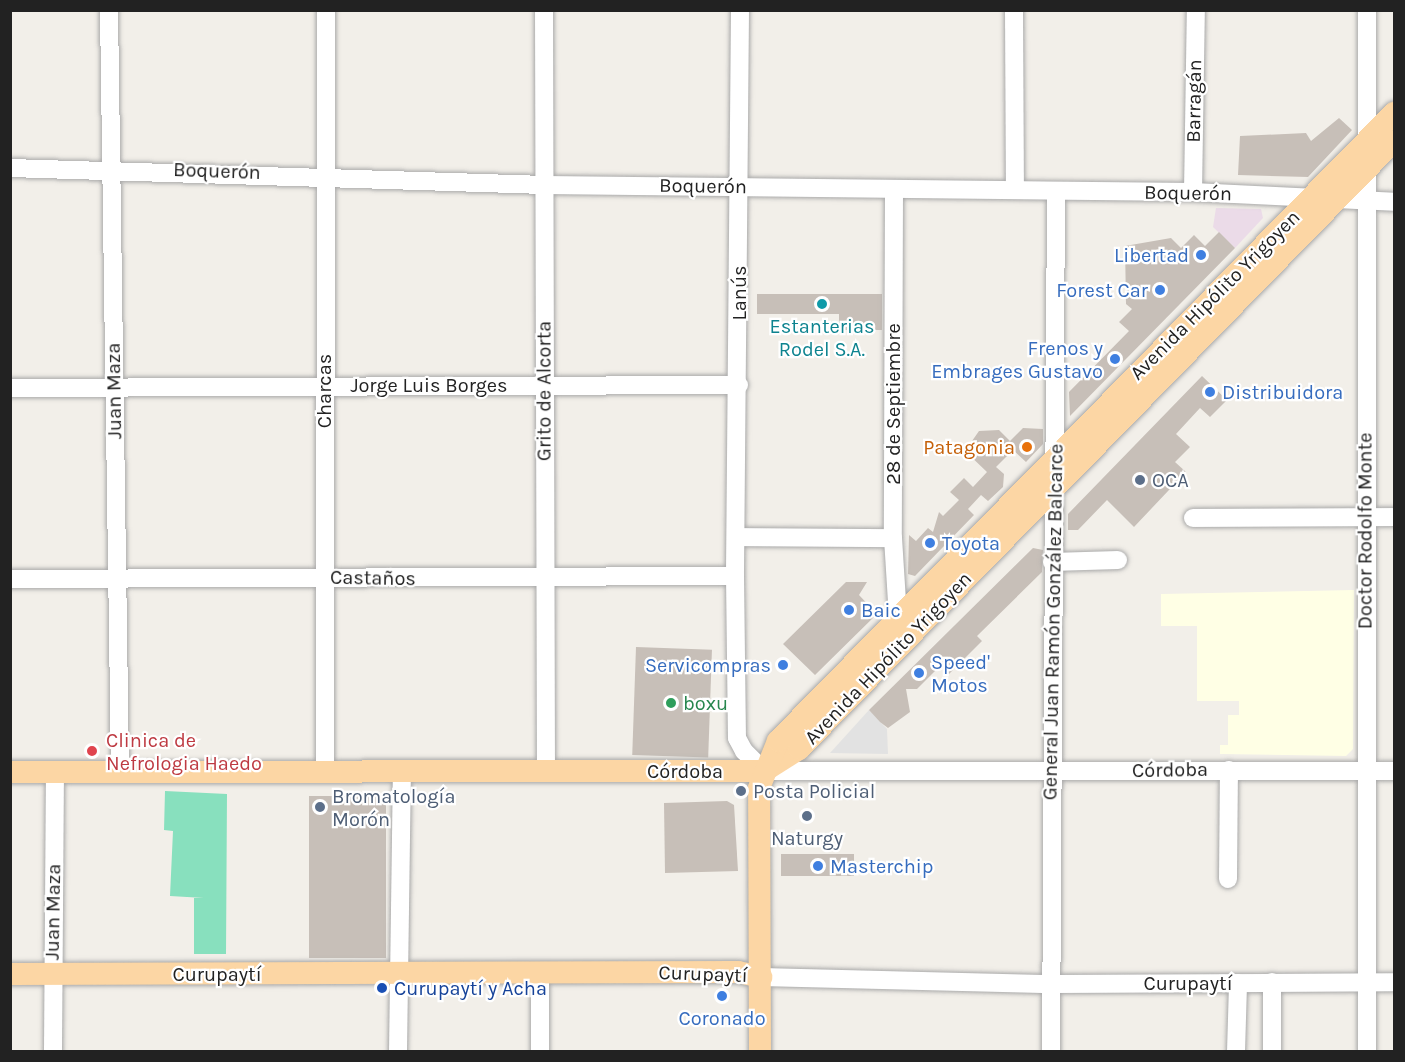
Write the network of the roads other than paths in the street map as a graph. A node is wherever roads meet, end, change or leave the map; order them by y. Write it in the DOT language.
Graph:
graph roads {
  1 [pos="109,10"];
  2 [pos="326,10"];
  3 [pos="544,10"];
  4 [pos="740,10"];
  5 [pos="1014,10"];
  6 [pos="1196,10"];
  7 [pos="1367,10"];
  8 [pos="1395,113"];
  9 [pos="1395,141"];
  10 [pos="1366,142"];
  11 [pos="10,168"];
  12 [pos="113,168"];
  13 [pos="1366,170"];
  14 [pos="324,174"];
  15 [pos="544,185"];
  16 [pos="739,186"];
  17 [pos="1015,190"];
  18 [pos="894,192"];
  19 [pos="1056,192"];
  20 [pos="1193,192"];
  21 [pos="1313,196"];
  22 [pos="1338,198"];
  23 [pos="1365,202"];
  24 [pos="1395,202"];
  25 [pos="324,385"];
  26 [pos="543,385"];
  27 [pos="739,385"];
  28 [pos="115,387"];
  29 [pos="10,388"];
  30 [pos="1055,456"];
  31 [pos="1053,489"];
  32 [pos="1365,517"];
  33 [pos="1395,517"];
  34 [pos="1193,518"];
  35 [pos="736,537"];
  36 [pos="893,538"];
  37 [pos="1118,560"];
  38 [pos="1052,562"];
  39 [pos="735,576"];
  40 [pos="117,577"];
  41 [pos="322,577"];
  42 [pos="10,579"];
  43 [pos="546,579"];
  44 [pos="898,616"];
  45 [pos="1229,770"];
  46 [pos="402,771"];
  47 [pos="546,771"];
  48 [pos="764,771"];
  49 [pos="1366,771"];
  50 [pos="1395,771"];
  51 [pos="10,772"];
  52 [pos="55,772"];
  53 [pos="120,772"];
  54 [pos="325,772"];
  55 [pos="1051,772"];
  56 [pos="1228,879"];
  57 [pos="10,974"];
  58 [pos="53,974"];
  59 [pos="540,974"];
  60 [pos="398,975"];
  61 [pos="761,977"];
  62 [pos="1272,982"];
  63 [pos="1368,982"];
  64 [pos="1395,982"];
  65 [pos="1238,983"];
  66 [pos="1053,984"];
  67 [pos="53,1052"];
  68 [pos="398,1052"];
  69 [pos="540,1052"];
  70 [pos="760,1052"];
  71 [pos="1052,1052"];
  72 [pos="1236,1052"];
  73 [pos="1272,1052"];
  74 [pos="1367,1052"];
  1 -- 12 [label="street, Juan Maza"];
  2 -- 14 [label="street, Charcas"];
  3 -- 15 [label="street, Grito de Alcorta"];
  4 -- 16 [label="street, Lanús"];
  5 -- 17 [label="street"];
  6 -- 20 [label="street, Barragán"];
  7 -- 10 [label="street, Doctor Rodolfo Monte"];
  8 -- 10 [label="main road, Avenida Hipólito Yrigoyen"];
  9 -- 13 [label="main road, Avenida Hipólito Yrigoyen"];
  10 -- 13 [label="street, Doctor Rodolfo Monte"];
  10 -- 21 [label="main road, Avenida Hipólito Yrigoyen"];
  11 -- 12 [label="street, Boquerón"];
  12 -- 14 [label="street, Boquerón"];
  12 -- 28 [label="street, Juan Maza"];
  13 -- 22 [label="main road, Avenida Hipólito Yrigoyen"];
  13 -- 23 [label="street, Doctor Rodolfo Monte"];
  14 -- 15 [label="street, Boquerón"];
  14 -- 25 [label="street, Charcas"];
  15 -- 16 [label="street, Boquerón"];
  15 -- 26 [label="street, Grito de Alcorta"];
  16 -- 18 [label="street, Boquerón"];
  16 -- 27 [label="street, Lanús"];
  17 -- 18 [label="street, Boquerón"];
  17 -- 19 [label="street, Boquerón"];
  18 -- 36 [label="street, 28 de Septiembre"];
  19 -- 20 [label="street, Boquerón"];
  19 -- 30 [label="street, General Juan Ramón González Balcarce"];
  20 -- 21 [label="street, Boquerón"];
  21 -- 22 [label="street, Boquerón"];
  21 -- 30 [label="main road, Avenida Hipólito Yrigoyen"];
  22 -- 23 [label="street, Boquerón"];
  22 -- 31 [label="main road, Avenida Hipólito Yrigoyen"];
  23 -- 24 [label="street, Boquerón"];
  23 -- 32 [label="street, Doctor Rodolfo Monte"];
  25 -- 26 [label="street, Jorge Luis Borges"];
  25 -- 28 [label="street, Jorge Luis Borges"];
  25 -- 41 [label="street, Charcas"];
  26 -- 27 [label="street, Jorge Luis Borges"];
  26 -- 43 [label="street, Grito de Alcorta"];
  27 -- 35 [label="street, Lanús"];
  28 -- 29 [label="street, Jorge Luis Borges"];
  28 -- 40 [label="street, Juan Maza"];
  30 -- 31 [label="street, General Juan Ramón González Balcarce"];
  30 -- 44 [label="main road, Avenida Hipólito Yrigoyen"];
  31 -- 38 [label="street, General Juan Ramón González Balcarce"];
  31 -- 48 [label="main road, Avenida Hipólito Yrigoyen"];
  32 -- 33 [label="street"];
  32 -- 34 [label="street"];
  32 -- 49 [label="street, Doctor Rodolfo Monte"];
  35 -- 36 [label="street"];
  35 -- 39 [label="street, Lanús"];
  36 -- 44 [label="street, 28 de Septiembre"];
  37 -- 38 [label="street"];
  38 -- 55 [label="street, General Juan Ramón González Balcarce"];
  39 -- 43 [label="street, Castaños"];
  39 -- 48 [label="street, Lanús"];
  40 -- 41 [label="street, Castaños"];
  40 -- 42 [label="street, Castaños"];
  40 -- 53 [label="street, Juan Maza"];
  41 -- 43 [label="street, Castaños"];
  41 -- 54 [label="street, Charcas"];
  43 -- 47 [label="street, Grito de Alcorta"];
  44 -- 48 [label="main road, Avenida Hipólito Yrigoyen"];
  45 -- 49 [label="street, Córdoba"];
  45 -- 55 [label="street, Córdoba"];
  45 -- 56 [label="street"];
  46 -- 47 [label="main road, Córdoba"];
  46 -- 54 [label="main road, Córdoba"];
  46 -- 60 [label="street"];
  47 -- 48 [label="main road, Córdoba"];
  48 -- 55 [label="street, Córdoba"];
  48 -- 61 [label="main road"];
  49 -- 50 [label="street, Córdoba"];
  49 -- 63 [label="street, Doctor Rodolfo Monte"];
  51 -- 52 [label="main road, Córdoba"];
  52 -- 53 [label="main road, Córdoba"];
  52 -- 58 [label="street, Juan Maza"];
  53 -- 54 [label="main road, Córdoba"];
  55 -- 66 [label="street, General Juan Ramón González Balcarce"];
  57 -- 58 [label="main road, Curupaytí"];
  58 -- 60 [label="main road, Curupaytí"];
  58 -- 67 [label="street, Juan Maza"];
  59 -- 60 [label="main road, Curupaytí"];
  59 -- 61 [label="main road, Curupaytí"];
  59 -- 69 [label="street"];
  60 -- 68 [label="street"];
  61 -- 66 [label="street, Curupaytí"];
  61 -- 70 [label="main road"];
  62 -- 63 [label="street, Curupaytí"];
  62 -- 65 [label="street, Curupaytí"];
  62 -- 73 [label="street"];
  63 -- 64 [label="street, Curupaytí"];
  63 -- 74 [label="street, Doctor Rodolfo Monte"];
  65 -- 66 [label="street, Curupaytí"];
  65 -- 72 [label="street"];
  66 -- 71 [label="street, General Juan Ramón González Balcarce"];
}
